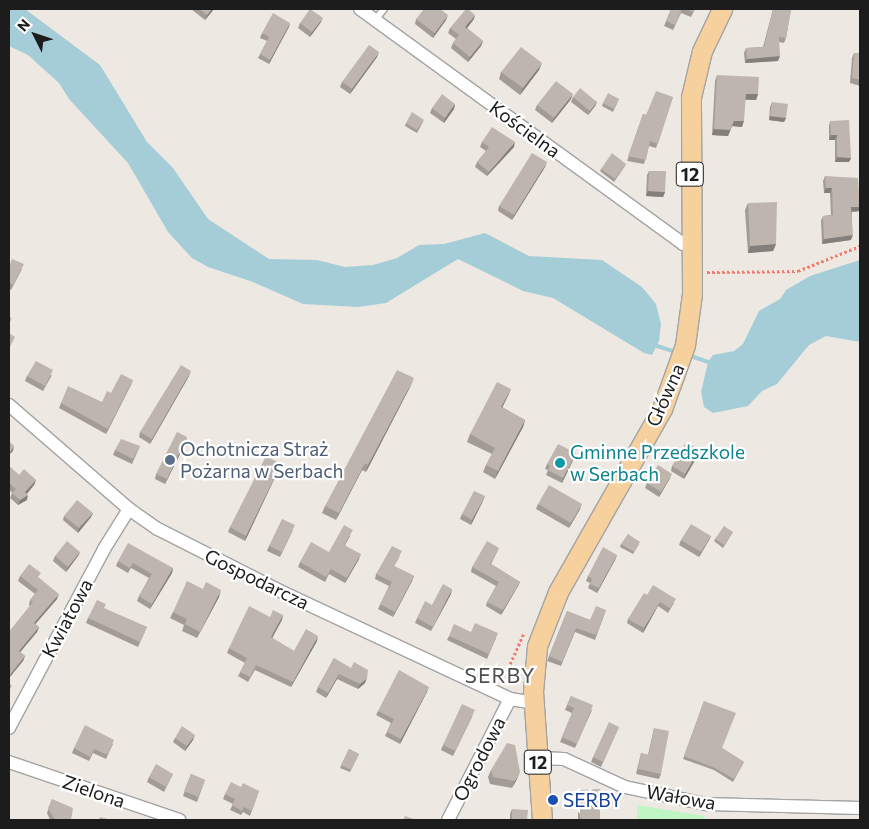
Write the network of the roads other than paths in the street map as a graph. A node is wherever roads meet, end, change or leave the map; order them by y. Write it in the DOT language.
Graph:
graph roads {
  1 [pos="360,9"];
  2 [pos="384,9"];
  3 [pos="722,9"];
  4 [pos="375,20"];
  5 [pos="692,244"];
  6 [pos="9,404"];
  7 [pos="129,509"];
  8 [pos="510,699"];
  9 [pos="534,703"];
  10 [pos="9,728"];
  11 [pos="538,758"];
  12 [pos="9,762"];
  13 [pos="860,808"];
  14 [pos="179,820"];
  15 [pos="448,820"];
  16 [pos="542,820"];
  1 -- 4 [label="street, Kościelna"];
  2 -- 4 [label="lane"];
  3 -- 5 [label="main road, Główna / 12"];
  4 -- 5 [label="street, Kościelna"];
  5 -- 9 [label="main road, Główna / 12"];
  6 -- 7 [label="street, Gospodarcza"];
  7 -- 8 [label="street, Gospodarcza"];
  7 -- 10 [label="street, Kwiatowa"];
  8 -- 9 [label="street, Gospodarcza"];
  8 -- 15 [label="street, Ogrodowa"];
  9 -- 11 [label="main road, Główna / 12"];
  11 -- 13 [label="street, Wałowa"];
  11 -- 16 [label="main road, Główna / 12"];
  12 -- 14 [label="street, Zielona"];
}
